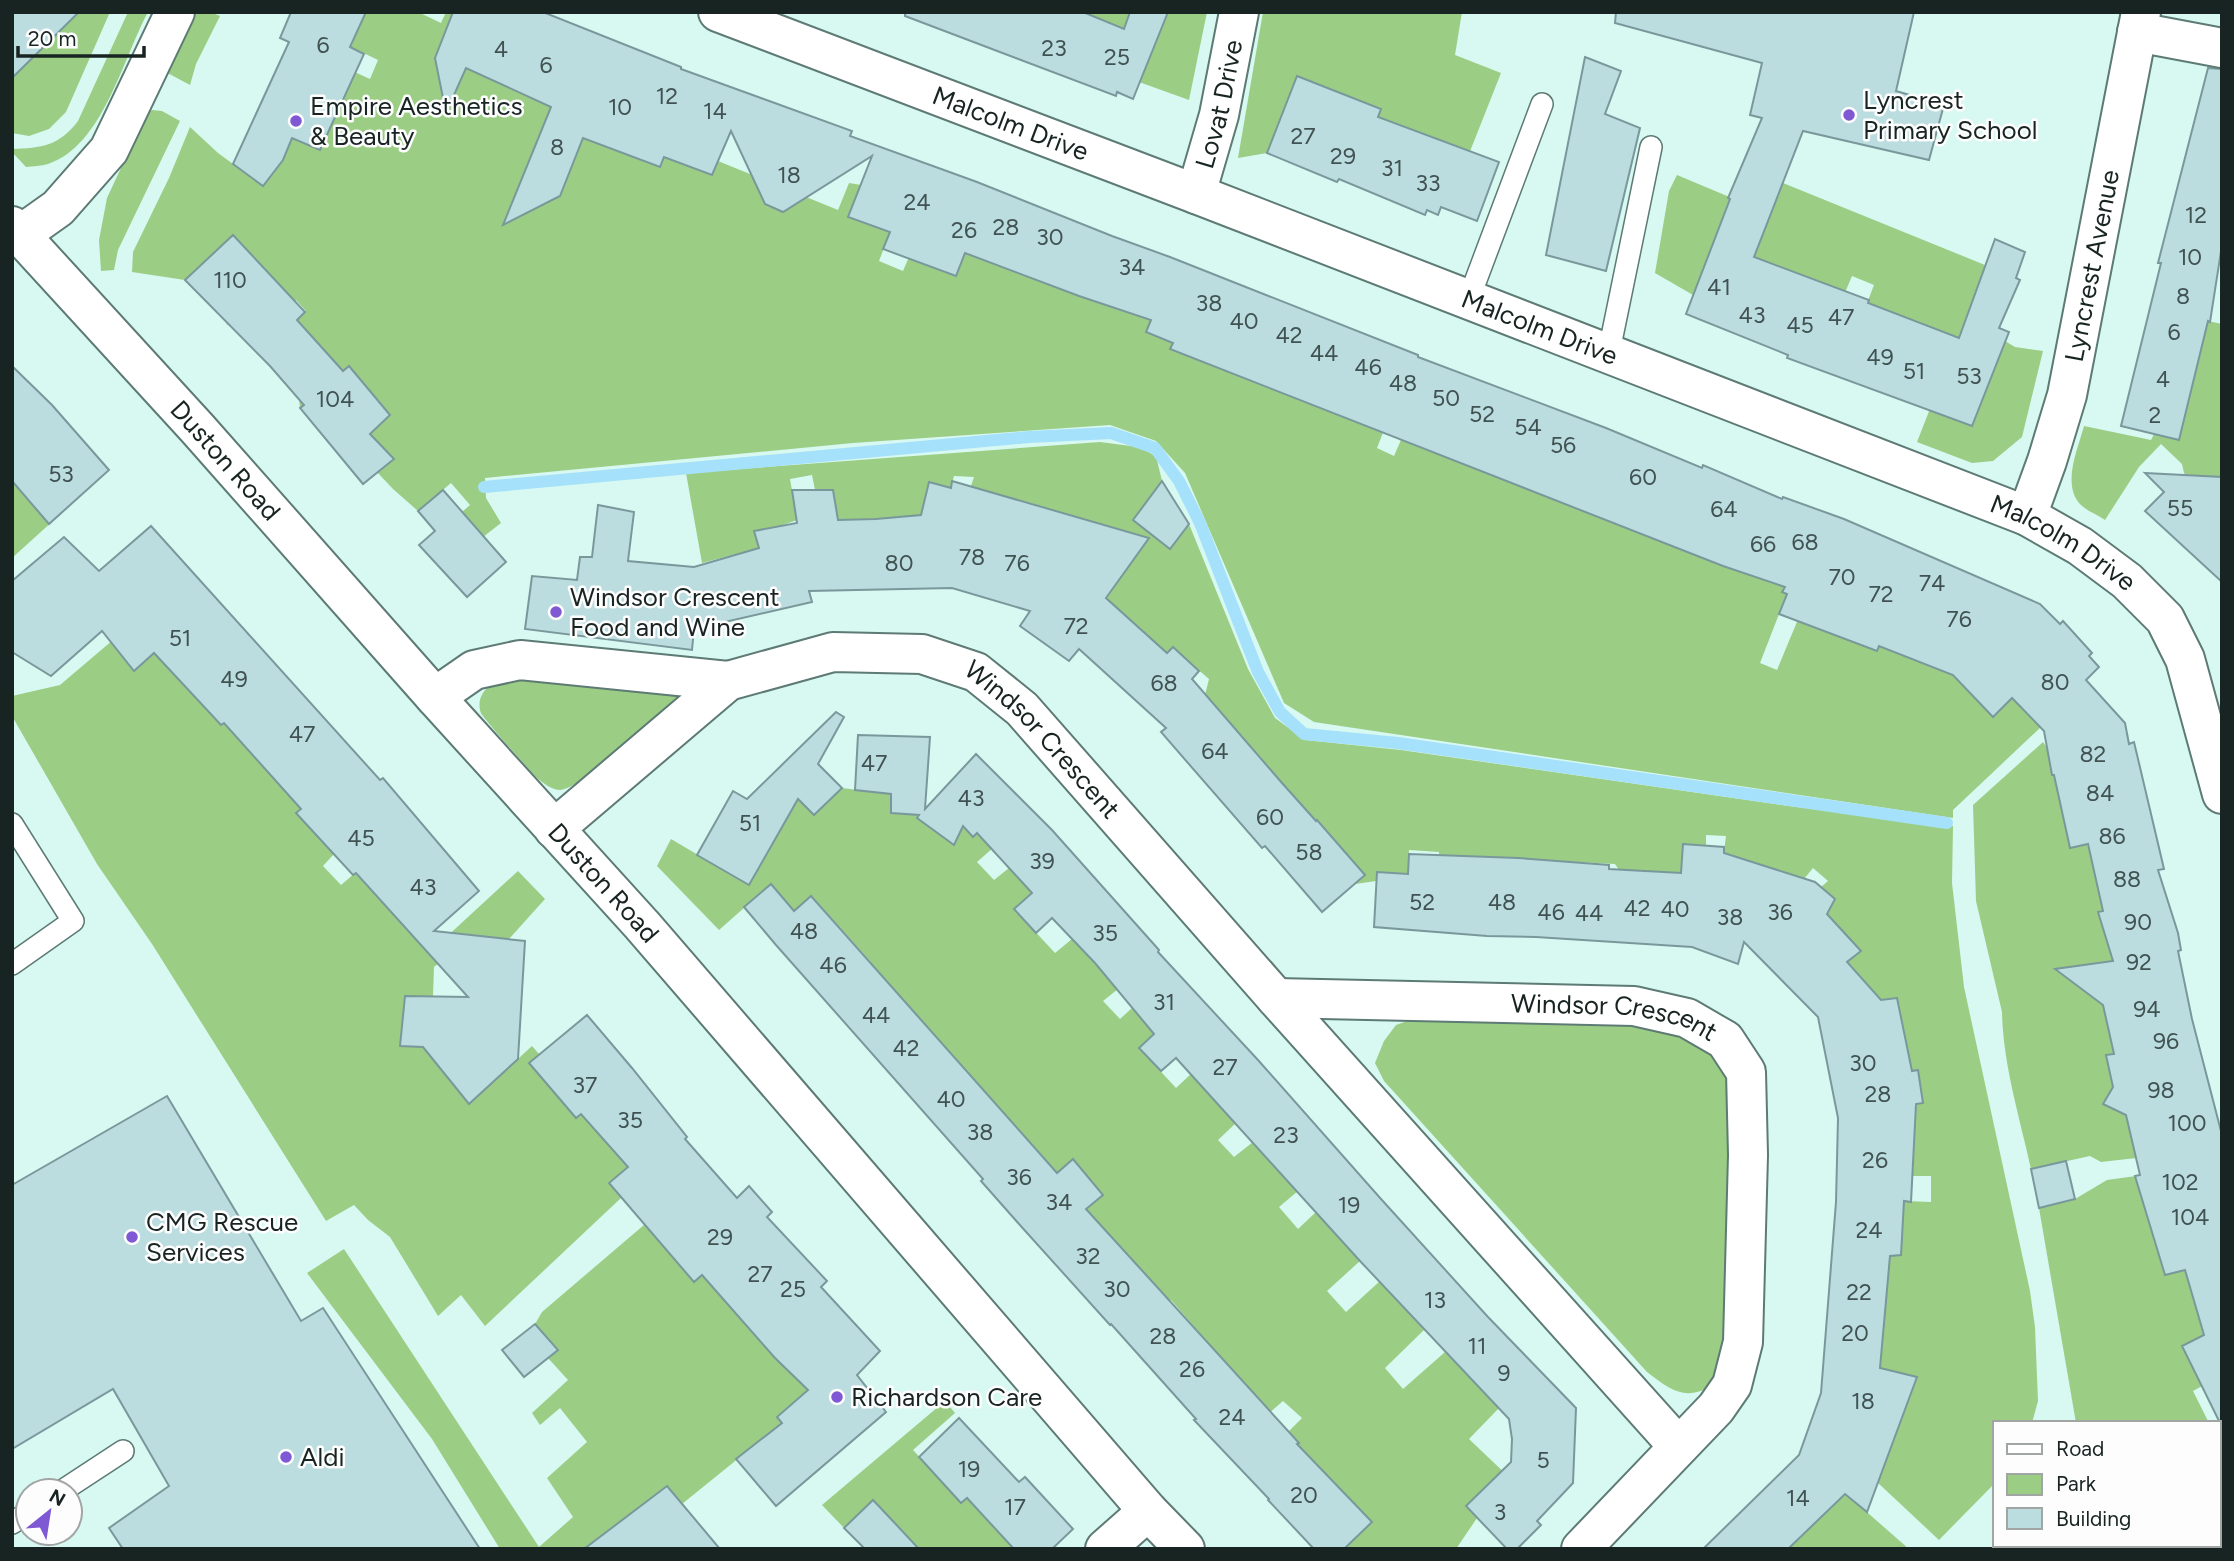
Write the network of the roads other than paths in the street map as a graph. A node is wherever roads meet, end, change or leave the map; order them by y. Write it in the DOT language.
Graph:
graph roads {
  1 [pos="175,12"];
  2 [pos="718,12"];
  3 [pos="1239,12"];
  4 [pos="2139,22"];
  5 [pos="2222,48"];
  6 [pos="1542,104"];
  7 [pos="1651,147"];
  8 [pos="1196,194"];
  9 [pos="16,231"];
  10 [pos="1468,301"];
  11 [pos="1608,356"];
  12 [pos="2027,516"];
  13 [pos="728,681"];
  14 [pos="436,697"];
  15 [pos="2222,793"];
  16 [pos="12,824"];
  17 [pos="554,829"];
  18 [pos="12,964"];
  19 [pos="1276,998"];
  20 [pos="1678,1446"];
  21 [pos="123,1451"];
  22 [pos="83,1477"];
  23 [pos="1148,1511"];
  24 [pos="1105,1549"];
  25 [pos="1185,1549"];
  26 [pos="1581,1549"];
  1 -- 9 [label="street"];
  2 -- 8 [label="street, Malcolm Drive"];
  3 -- 8 [label="street, Lovat Drive"];
  4 -- 5 [label="street"];
  4 -- 12 [label="street, Lyncrest Avenue"];
  6 -- 10 [label="lane"];
  7 -- 11 [label="lane"];
  8 -- 10 [label="street, Malcolm Drive"];
  9 -- 14 [label="street, Duston Road"];
  10 -- 11 [label="street, Malcolm Drive"];
  11 -- 12 [label="street, Malcolm Drive"];
  12 -- 15 [label="street, Malcolm Drive"];
  13 -- 14 [label="street, Windsor Crescent"];
  13 -- 17 [label="street, Windsor Crescent"];
  13 -- 19 [label="street, Windsor Crescent"];
  14 -- 17 [label="street, Duston Road"];
  16 -- 18 [label="lane"];
  17 -- 23 [label="street, Duston Road"];
  19 -- 20 [label="street, Windsor Crescent"];
  19 -- 20 [label="street, Windsor Crescent"];
  20 -- 26 [label="street, Windsor Crescent"];
  21 -- 22 [label="lane"];
  23 -- 24 [label="street"];
  23 -- 25 [label="street, Duston Road"];
}
